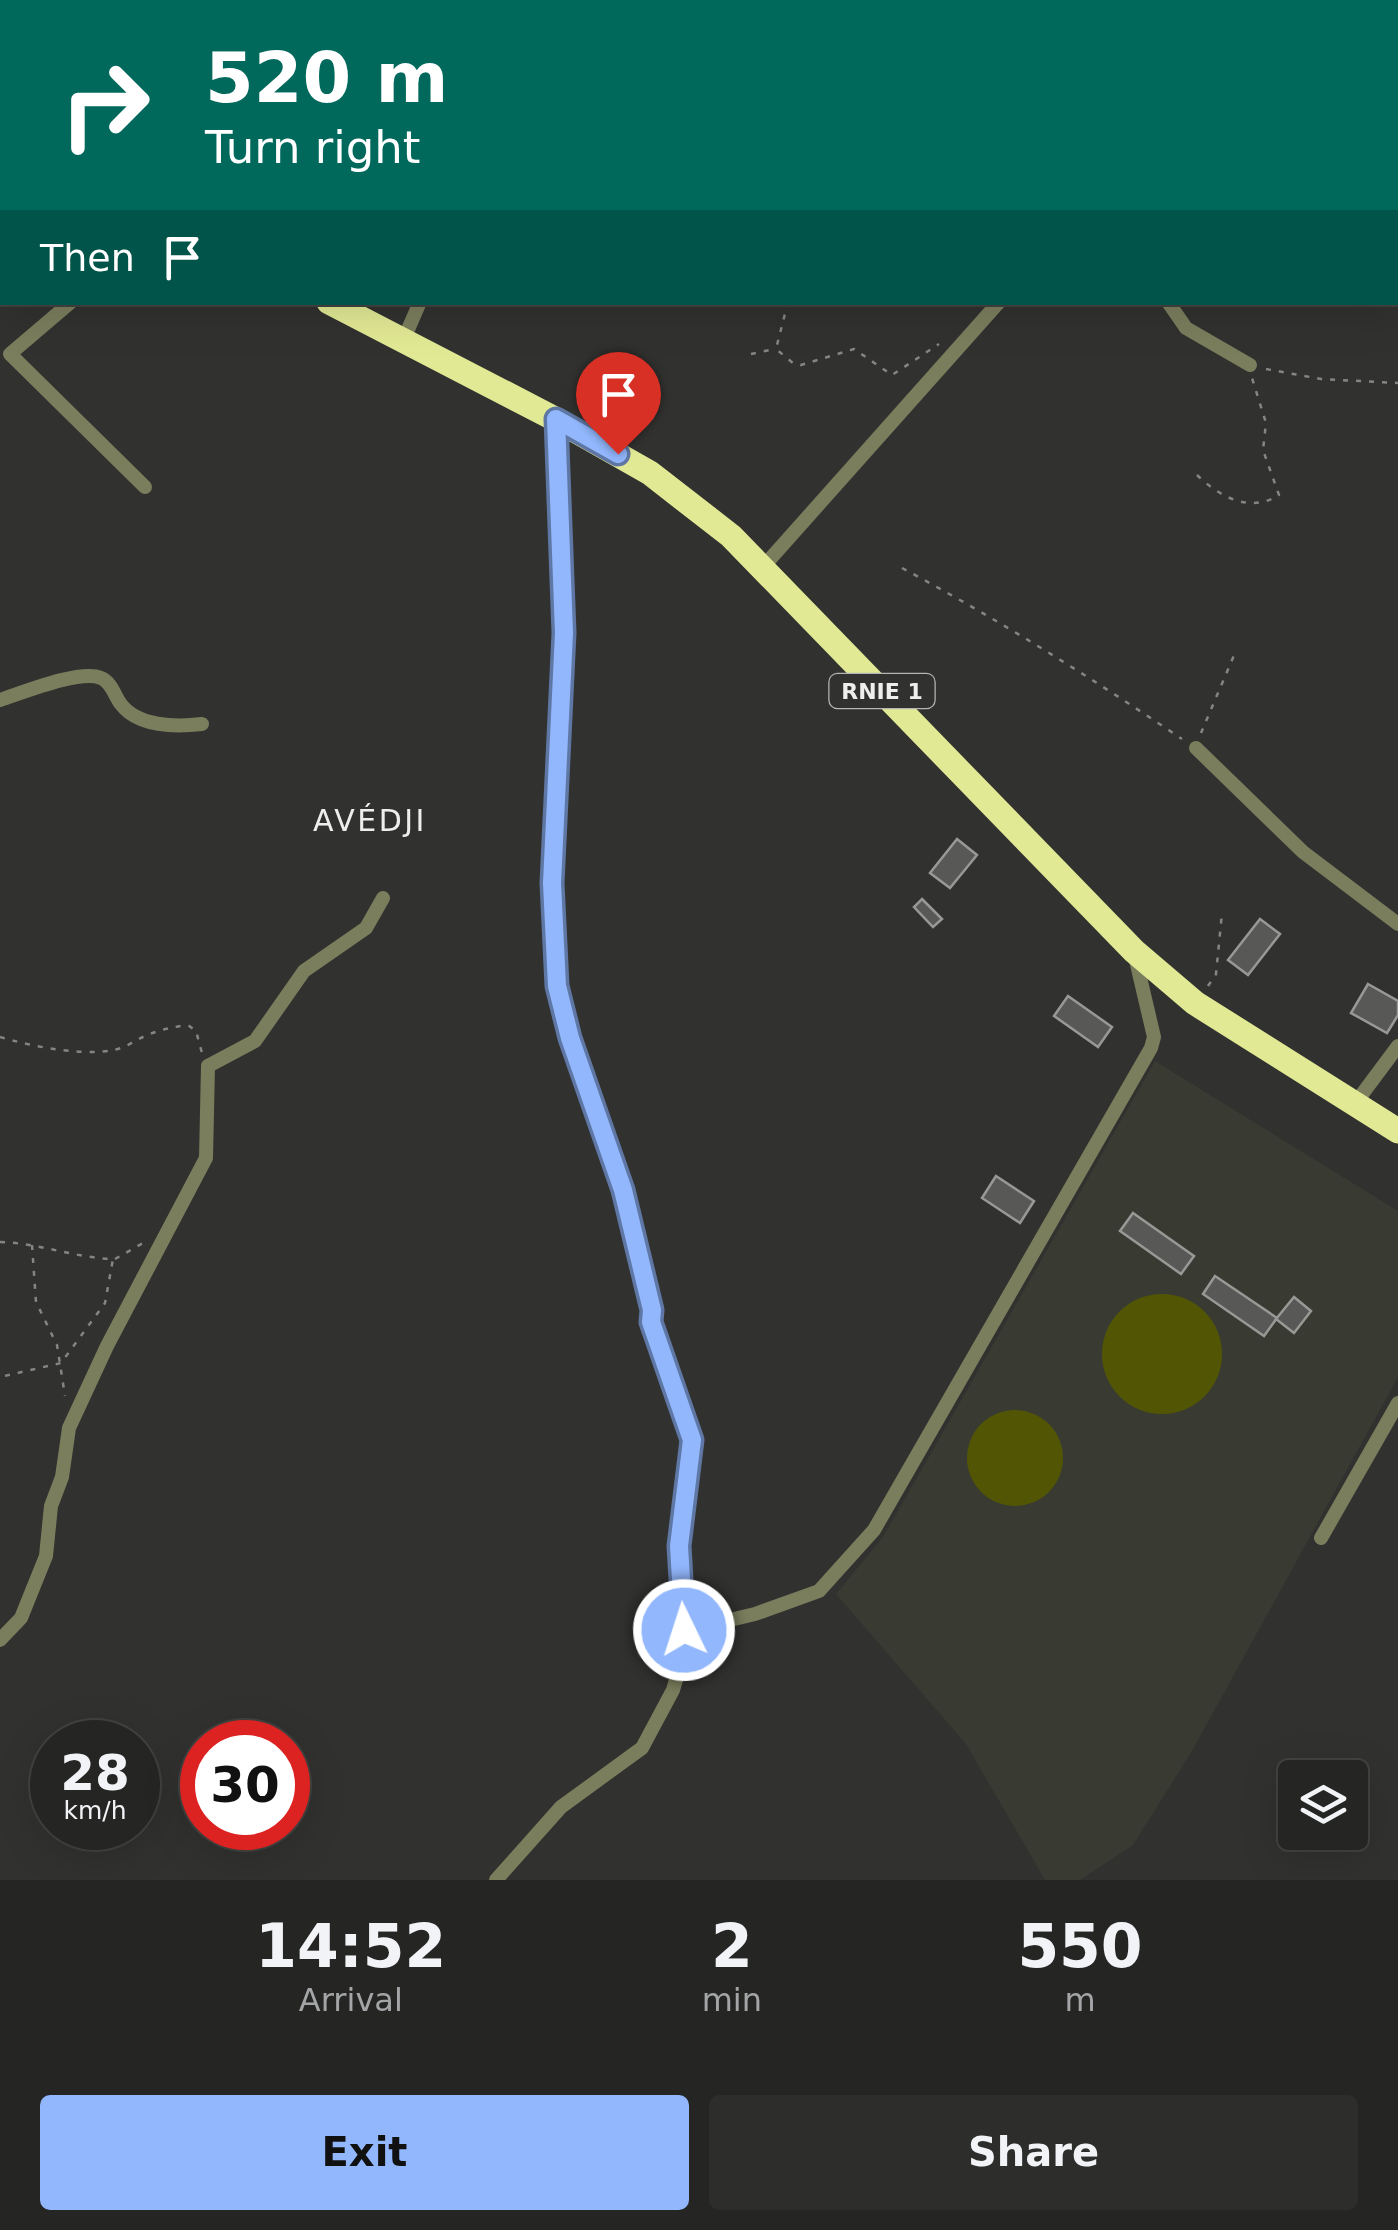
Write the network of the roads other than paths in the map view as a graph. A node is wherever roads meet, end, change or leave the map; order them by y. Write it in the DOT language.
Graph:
graph roads {
  1 [pos="67,305"];
  2 [pos="335,305"];
  3 [pos="419,305"];
  4 [pos="996,305"];
  5 [pos="1170,305"];
  6 [pos="403,342"];
  7 [pos="1250,366"];
  8 [pos="556,419"];
  9 [pos="145,486"];
  10 [pos="763,567"];
  11 [pos="0,700"];
  12 [pos="202,724"];
  13 [pos="1196,748"];
  14 [pos="382,898"];
  15 [pos="1398,924"];
  16 [pos="1134,951"];
  17 [pos="1398,1046"];
  18 [pos="1354,1105"];
  19 [pos="1398,1130"];
  20 [pos="1398,1403"];
  21 [pos="1321,1538"];
  22 [pos="684,1630"];
  23 [pos="0,1640"];
  24 [pos="496,1880"];
  1 -- 9 [label="street"];
  2 -- 6 [label="highway, RNIE 1"];
  3 -- 6 [label="street"];
  4 -- 10 [label="street"];
  5 -- 7 [label="street"];
  6 -- 8 [label="highway, RNIE 1"];
  8 -- 10 [label="highway, RNIE 1"];
  8 -- 22 [label="street"];
  10 -- 16 [label="highway, RNIE 1"];
  11 -- 12 [label="street"];
  13 -- 15 [label="street"];
  14 -- 23 [label="street"];
  16 -- 18 [label="highway, RNIE 1"];
  16 -- 22 [label="street"];
  17 -- 18 [label="street"];
  18 -- 19 [label="highway, RNIE 1"];
  20 -- 21 [label="street"];
  22 -- 24 [label="street"];
}
